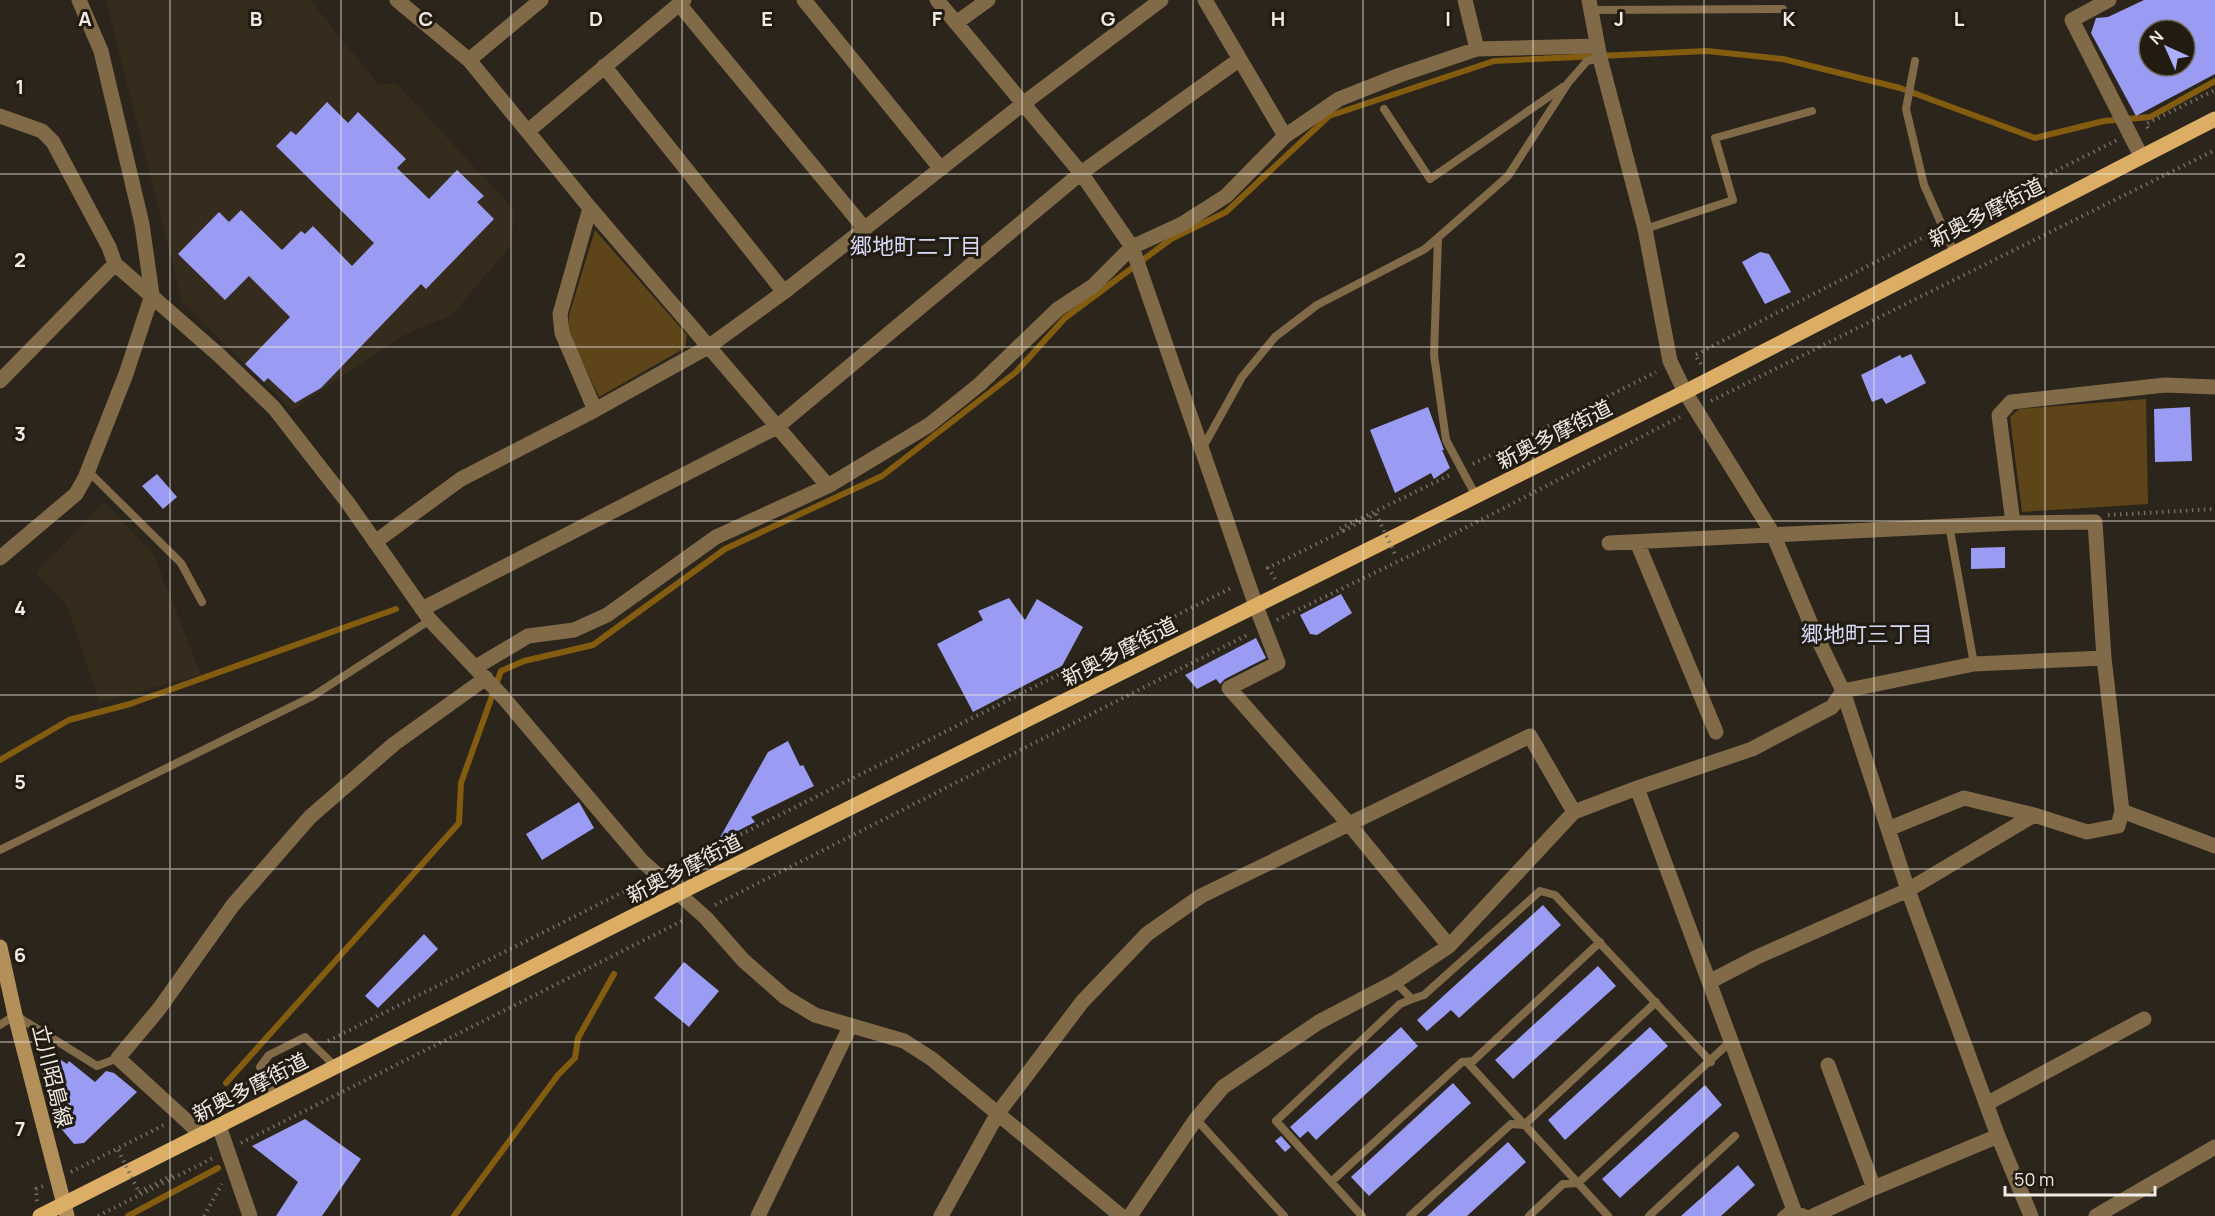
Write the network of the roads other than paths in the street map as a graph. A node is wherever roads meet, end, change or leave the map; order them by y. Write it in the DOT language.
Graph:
graph roads {
  1 [pos="79,0"];
  2 [pos="397,0"];
  3 [pos="541,0"];
  4 [pos="804,0"];
  5 [pos="937,0"];
  6 [pos="988,0"];
  7 [pos="1161,0"];
  8 [pos="1205,0"];
  9 [pos="1465,0"];
  10 [pos="2106,1"];
  11 [pos="681,2"];
  12 [pos="1590,5"];
  13 [pos="1783,9"];
  14 [pos="956,23"];
  15 [pos="1477,49"];
  16 [pos="1599,50"];
  17 [pos="1240,59"];
  18 [pos="469,60"];
  19 [pos="1915,62"];
  20 [pos="604,66"];
  21 [pos="1568,83"];
  22 [pos="1024,103"];
  23 [pos="1384,109"];
  24 [pos="1812,111"];
  25 [pos="0,116"];
  26 [pos="2215,119"];
  27 [pos="528,131"];
  28 [pos="1285,136"];
  29 [pos="2142,156"];
  30 [pos="942,169"];
  31 [pos="1081,173"];
  32 [pos="590,208"];
  33 [pos="865,229"];
  34 [pos="1645,229"];
  35 [pos="1437,238"];
  36 [pos="1134,251"];
  37 [pos="1954,252"];
  38 [pos="115,264"];
  39 [pos="784,292"];
  40 [pos="152,296"];
  41 [pos="708,347"];
  42 [pos="0,381"];
  43 [pos="2215,387"];
  44 [pos="1685,392"];
  45 [pos="595,410"];
  46 [pos="777,427"];
  47 [pos="1201,450"];
  48 [pos="88,471"];
  49 [pos="828,486"];
  50 [pos="1476,496"];
  51 [pos="2013,523"];
  52 [pos="1949,525"];
  53 [pos="1773,534"];
  54 [pos="375,542"];
  55 [pos="1637,542"];
  56 [pos="1609,543"];
  57 [pos="0,558"];
  58 [pos="202,602"];
  59 [pos="1256,606"];
  60 [pos="426,615"];
  61 [pos="2104,658"];
  62 [pos="1974,664"];
  63 [pos="484,676"];
  64 [pos="1843,691"];
  65 [pos="1716,732"];
  66 [pos="1637,788"];
  67 [pos="2122,811"];
  68 [pos="1574,812"];
  69 [pos="2034,815"];
  70 [pos="1349,824"];
  71 [pos="1888,830"];
  72 [pos="2215,846"];
  73 [pos="0,850"];
  74 [pos="1908,890"];
  75 [pos="679,893"];
  76 [pos="1600,942"];
  77 [pos="1449,946"];
  78 [pos="0,947"];
  79 [pos="1395,982"];
  80 [pos="1709,982"];
  81 [pos="1412,999"];
  82 [pos="1656,1002"];
  83 [pos="15,1015"];
  84 [pos="2144,1019"];
  85 [pos="0,1025"];
  86 [pos="850,1027"];
  87 [pos="1731,1041"];
  88 [pos="118,1058"];
  89 [pos="1467,1062"];
  90 [pos="1711,1062"];
  91 [pos="1828,1065"];
  92 [pos="336,1067"];
  93 [pos="276,1098"];
  94 [pos="1986,1104"];
  95 [pos="998,1113"];
  96 [pos="1196,1119"];
  97 [pos="1524,1125"];
  98 [pos="219,1126"];
  99 [pos="202,1135"];
  100 [pos="1735,1136"];
  101 [pos="1998,1136"];
  102 [pos="2215,1147"];
  103 [pos="1331,1182"];
  104 [pos="1578,1183"];
  105 [pos="1874,1188"];
  106 [pos="65,1210"];
  107 [pos="1792,1213"];
  108 [pos="40,1216"];
  109 [pos="250,1216"];
  110 [pos="759,1216"];
  111 [pos="941,1216"];
  112 [pos="1121,1216"];
  113 [pos="1130,1216"];
  114 [pos="1284,1216"];
  115 [pos="1362,1216"];
  116 [pos="1410,1216"];
  117 [pos="1529,1216"];
  118 [pos="1608,1216"];
  119 [pos="1649,1216"];
  120 [pos="1813,1216"];
  121 [pos="2031,1216"];
  122 [pos="2096,1216"];
  1 -- 40 [label="street"];
  2 -- 18 [label="street"];
  3 -- 18 [label="street"];
  4 -- 30 [label="street"];
  5 -- 14 [label="street"];
  6 -- 14 [label="street"];
  7 -- 22 [label="street"];
  8 -- 17 [label="street"];
  9 -- 15 [label="street"];
  10 -- 29 [label="street"];
  11 -- 20 [label="street"];
  11 -- 33 [label="street"];
  12 -- 13 [label="lane"];
  12 -- 16 [label="street"];
  14 -- 22 [label="street"];
  15 -- 16 [label="street"];
  15 -- 28 [label="street"];
  16 -- 21 [label="lane"];
  16 -- 34 [label="street"];
  17 -- 28 [label="street"];
  17 -- 31 [label="street"];
  18 -- 27 [label="street"];
  19 -- 37 [label="lane"];
  20 -- 27 [label="street"];
  20 -- 39 [label="street"];
  21 -- 23 [label="lane"];
  21 -- 35 [label="lane"];
  22 -- 30 [label="street"];
  22 -- 31 [label="street"];
  24 -- 34 [label="lane"];
  25 -- 38 [label="street"];
  26 -- 29 [label="main road, 新奥多摩街道"];
  27 -- 32 [label="street"];
  28 -- 36 [label="street"];
  29 -- 37 [label="main road, 新奥多摩街道"];
  30 -- 33 [label="street"];
  31 -- 36 [label="street"];
  31 -- 46 [label="street"];
  32 -- 41 [label="street"];
  32 -- 45 [label="street"];
  33 -- 39 [label="street"];
  34 -- 44 [label="street"];
  35 -- 47 [label="lane"];
  35 -- 50 [label="lane"];
  36 -- 47 [label="street"];
  36 -- 49 [label="street"];
  37 -- 44 [label="main road, 新奥多摩街道"];
  38 -- 40 [label="street"];
  38 -- 42 [label="street"];
  39 -- 41 [label="street"];
  40 -- 48 [label="street"];
  40 -- 54 [label="street"];
  41 -- 45 [label="street"];
  41 -- 46 [label="street"];
  43 -- 51 [label="street"];
  44 -- 50 [label="main road, 新奥多摩街道"];
  44 -- 53 [label="street"];
  45 -- 54 [label="street"];
  46 -- 49 [label="street"];
  46 -- 60 [label="street"];
  47 -- 59 [label="street"];
  48 -- 57 [label="street"];
  48 -- 58 [label="lane"];
  49 -- 63 [label="street"];
  50 -- 59 [label="main road, 新奥多摩街道"];
  51 -- 52 [label="street"];
  51 -- 61 [label="street"];
  52 -- 53 [label="street"];
  52 -- 62 [label="lane"];
  53 -- 55 [label="street"];
  53 -- 64 [label="street"];
  54 -- 60 [label="street"];
  55 -- 56 [label="street"];
  55 -- 65 [label="street"];
  59 -- 70 [label="street"];
  59 -- 75 [label="main road, 新奥多摩街道"];
  60 -- 63 [label="street"];
  60 -- 73 [label="lane"];
  61 -- 62 [label="street"];
  61 -- 67 [label="street"];
  62 -- 64 [label="street"];
  63 -- 75 [label="street"];
  63 -- 88 [label="street"];
  64 -- 66 [label="street"];
  64 -- 71 [label="street"];
  66 -- 68 [label="street"];
  66 -- 80 [label="street"];
  67 -- 69 [label="street"];
  67 -- 72 [label="street"];
  68 -- 70 [label="street"];
  68 -- 77 [label="street"];
  69 -- 71 [label="street"];
  69 -- 74 [label="street"];
  70 -- 77 [label="street"];
  70 -- 95 [label="street"];
  71 -- 74 [label="street"];
  74 -- 80 [label="street"];
  74 -- 94 [label="street"];
  75 -- 86 [label="street"];
  75 -- 92 [label="main road, 新奥多摩街道"];
  76 -- 81 [label="lane"];
  76 -- 82 [label="lane"];
  76 -- 89 [label="lane"];
  77 -- 79 [label="street"];
  78 -- 83 [label="main road, 立川昭島線"];
  79 -- 81 [label="lane"];
  79 -- 96 [label="street"];
  80 -- 87 [label="street"];
  81 -- 103 [label="lane"];
  82 -- 90 [label="lane"];
  82 -- 97 [label="lane"];
  83 -- 85 [label="lane"];
  83 -- 88 [label="lane"];
  83 -- 106 [label="main road, 立川昭島線"];
  84 -- 94 [label="street"];
  86 -- 95 [label="street"];
  86 -- 110 [label="street"];
  87 -- 90 [label="lane"];
  87 -- 107 [label="street"];
  88 -- 99 [label="street"];
  89 -- 97 [label="lane"];
  89 -- 103 [label="lane"];
  90 -- 104 [label="lane"];
  91 -- 105 [label="street"];
  92 -- 93 [label="main road, 新奥多摩街道"];
  92 -- 93 [label="lane"];
  93 -- 98 [label="main road, 新奥多摩街道"];
  94 -- 101 [label="street"];
  95 -- 111 [label="street"];
  95 -- 112 [label="street"];
  96 -- 113 [label="street"];
  96 -- 114 [label="lane"];
  97 -- 104 [label="lane"];
  97 -- 116 [label="lane"];
  98 -- 99 [label="main road, 新奥多摩街道"];
  98 -- 109 [label="street"];
  99 -- 106 [label="main road, 新奥多摩街道"];
  100 -- 119 [label="lane"];
  101 -- 105 [label="street"];
  101 -- 121 [label="street"];
  102 -- 122 [label="street"];
  103 -- 115 [label="lane"];
  104 -- 117 [label="lane"];
  104 -- 118 [label="lane"];
  105 -- 120 [label="street"];
  106 -- 108 [label="main road, 新奥多摩街道"];
}
